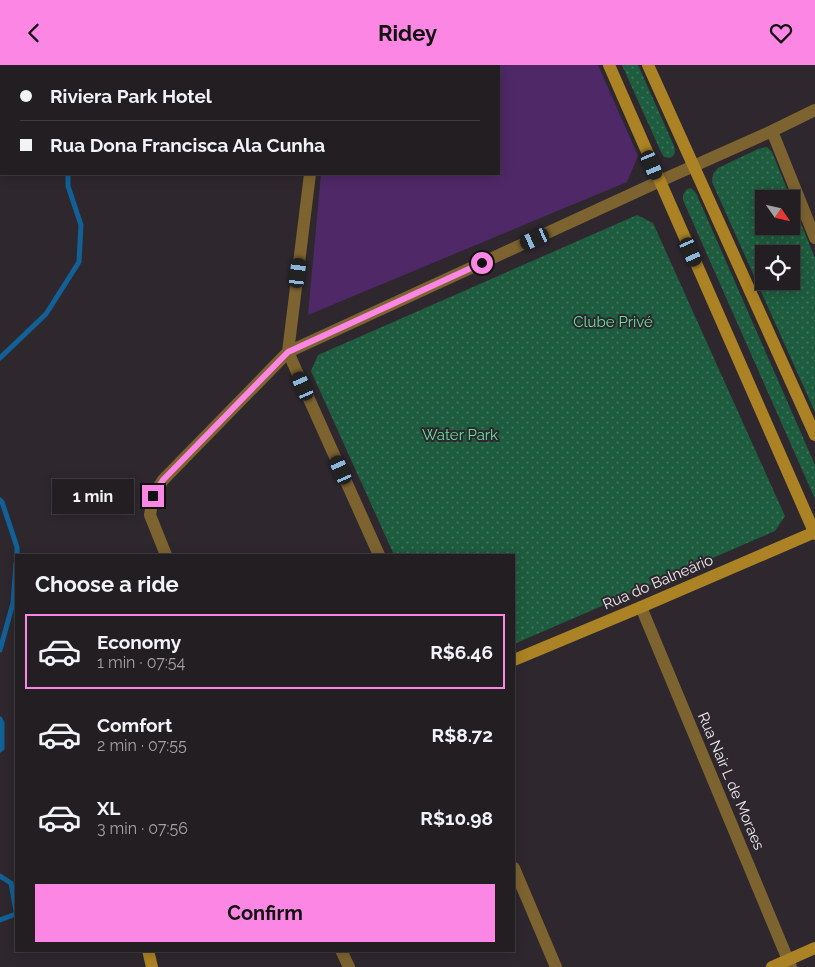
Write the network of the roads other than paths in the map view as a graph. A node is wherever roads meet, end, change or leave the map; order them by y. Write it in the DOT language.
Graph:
graph roads {
  1 [pos="609,65"];
  2 [pos="648,65"];
  3 [pos="815,110"];
  4 [pos="772,131"];
  5 [pos="693,166"];
  6 [pos="310,175"];
  7 [pos="660,181"];
  8 [pos="815,238"];
  9 [pos="288,352"];
  10 [pos="815,435"];
  11 [pos="815,533"];
  12 [pos="166,554"];
  13 [pos="379,554"];
  14 [pos="641,607"];
  15 [pos="515,660"];
  16 [pos="515,870"];
  17 [pos="815,948"];
  18 [pos="148,952"];
  19 [pos="342,952"];
  20 [pos="790,963"];
  21 [pos="152,967"];
  22 [pos="348,967"];
  23 [pos="556,967"];
  24 [pos="772,967"];
  1 -- 7 [label="main road"];
  2 -- 5 [label="main road"];
  3 -- 4 [label="street"];
  4 -- 5 [label="street"];
  4 -- 8 [label="street"];
  5 -- 7 [label="street"];
  5 -- 10 [label="main road"];
  6 -- 9 [label="street"];
  7 -- 9 [label="street"];
  7 -- 11 [label="main road"];
  9 -- 12 [label="street"];
  9 -- 13 [label="street"];
  11 -- 14 [label="main road, Rua do Balneário"];
  14 -- 15 [label="main road, Rua do Balneário"];
  14 -- 20 [label="street, Rua Nair L de Moraes"];
  16 -- 23 [label="street"];
  17 -- 20 [label="main road"];
  18 -- 21 [label="main road"];
  19 -- 22 [label="street"];
  20 -- 24 [label="main road"];
}
